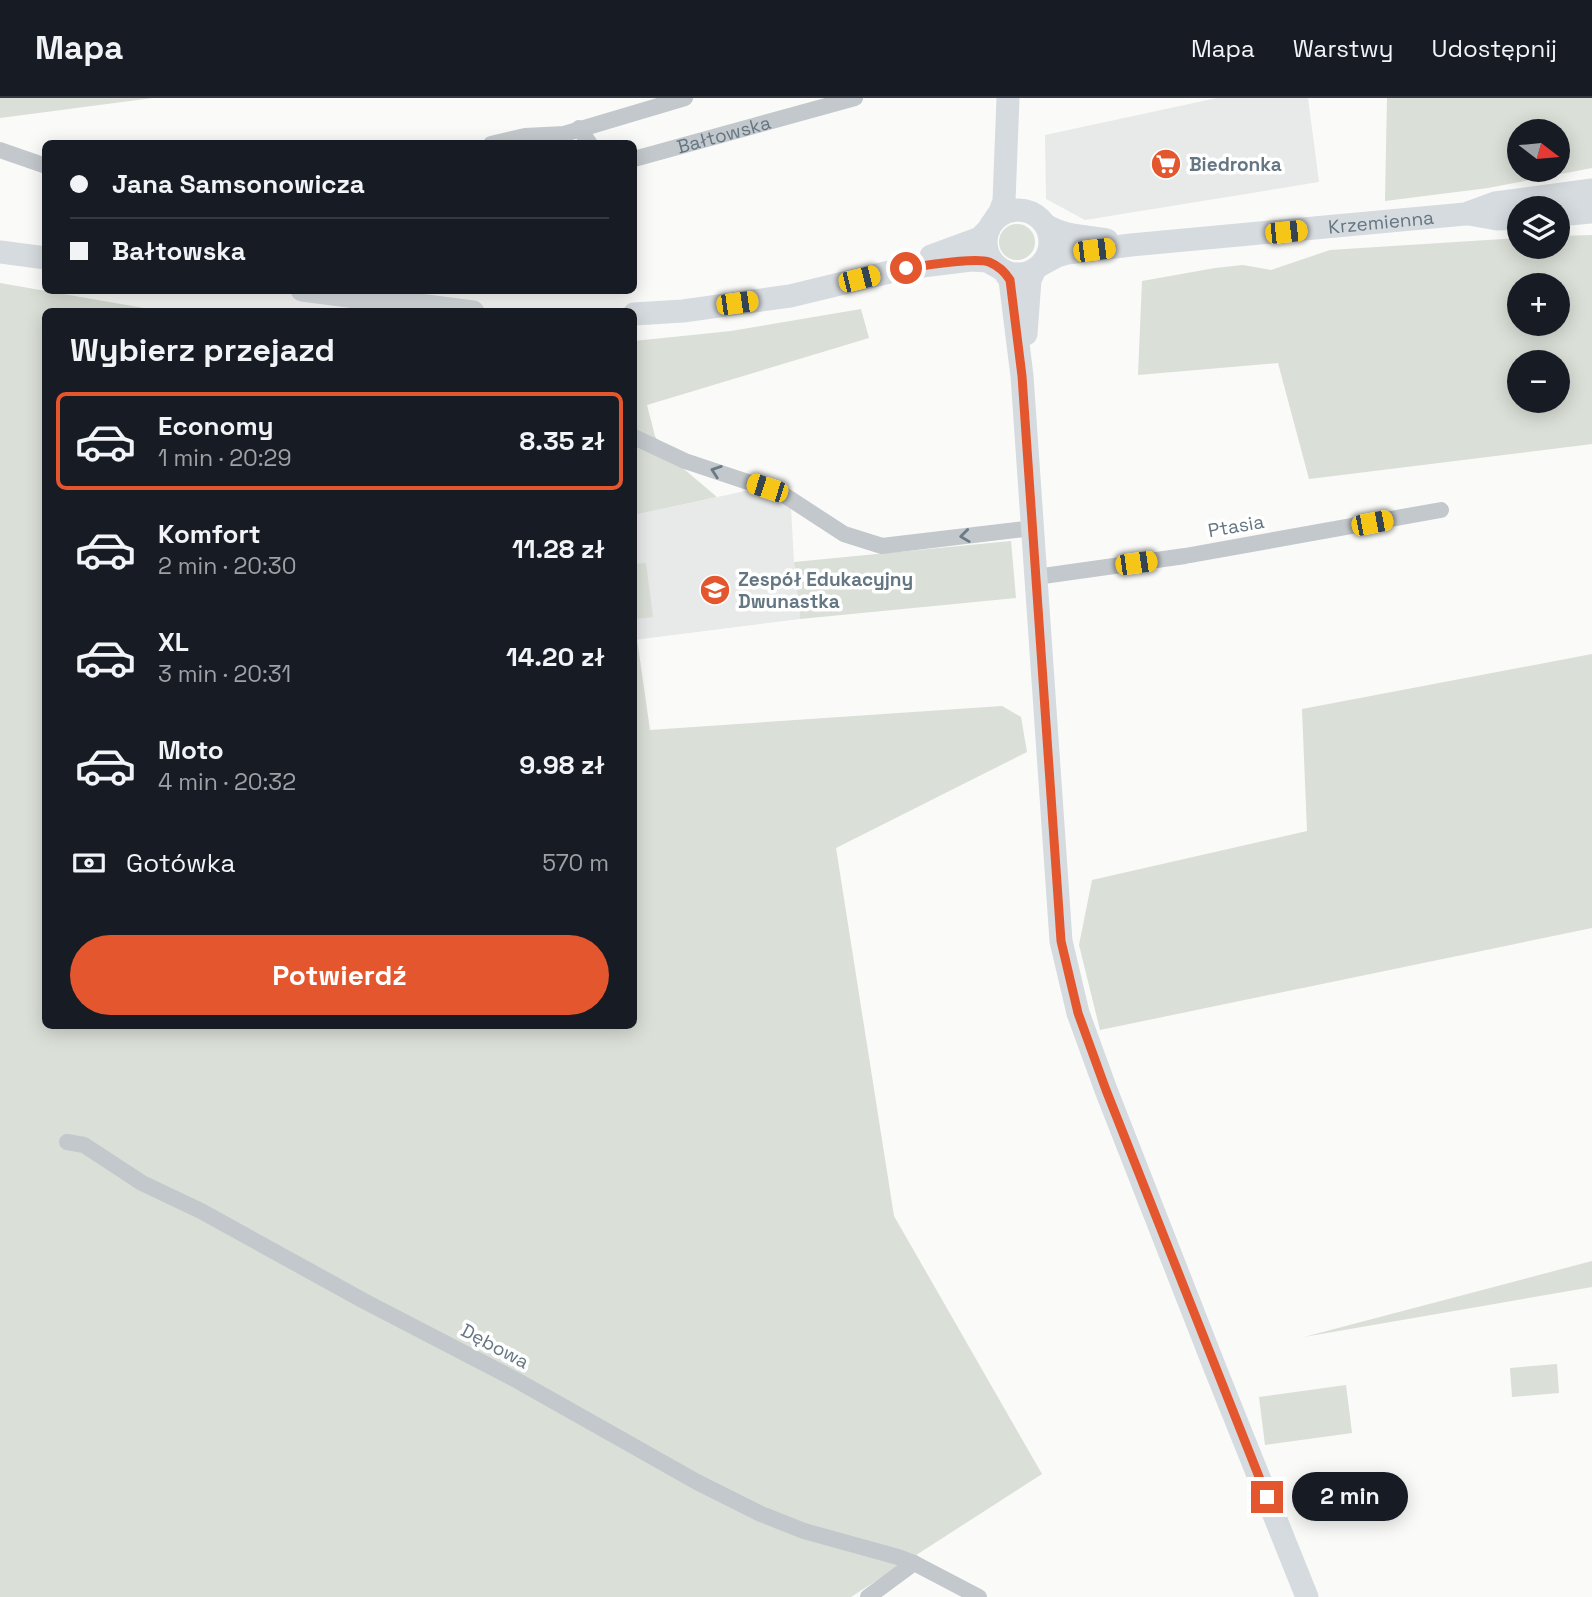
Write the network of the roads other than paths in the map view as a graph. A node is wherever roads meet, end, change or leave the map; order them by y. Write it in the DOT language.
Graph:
graph roads {
  1 [pos="685,98"];
  2 [pos="855,98"];
  3 [pos="1008,98"];
  4 [pos="1006,123"];
  5 [pos="579,128"];
  6 [pos="508,140"];
  7 [pos="587,140"];
  8 [pos="0,150"];
  9 [pos="637,158"];
  10 [pos="42,165"];
  11 [pos="1592,190"];
  12 [pos="1592,212"];
  13 [pos="1465,214"];
  14 [pos="1570,214"];
  15 [pos="1039,219"];
  16 [pos="1507,219"];
  17 [pos="992,224"];
  18 [pos="1131,245"];
  19 [pos="0,252"];
  20 [pos="42,257"];
  21 [pos="906,268"];
  22 [pos="1038,268"];
  23 [pos="1000,269"];
  24 [pos="328,294"];
  25 [pos="420,308"];
  26 [pos="637,314"];
  27 [pos="1022,376"];
  28 [pos="637,439"];
  29 [pos="1441,510"];
  30 [pos="1033,528"];
  31 [pos="1037,578"];
  32 [pos="67,1142"];
  33 [pos="914,1563"];
  34 [pos="868,1597"];
  35 [pos="979,1597"];
  36 [pos="1307,1597"];
  1 -- 5 [label="street"];
  2 -- 9 [label="street, Bałtowska"];
  3 -- 4 [label="main road"];
  4 -- 15 [label="main road"];
  4 -- 17 [label="main road"];
  5 -- 6 [label="street"];
  5 -- 7 [label="street"];
  8 -- 10 [label="street"];
  11 -- 13 [label="main road, Krzemienna"];
  12 -- 14 [label="main road"];
  13 -- 16 [label="main road, Krzemienna"];
  13 -- 18 [label="main road, Krzemienna"];
  15 -- 17 [label="main road"];
  15 -- 18 [label="main road, Krzemienna"];
  15 -- 22 [label="main road"];
  17 -- 21 [label="main road"];
  17 -- 23 [label="main road"];
  18 -- 22 [label="main road, Krzemienna"];
  19 -- 20 [label="main road"];
  21 -- 23 [label="main road"];
  21 -- 26 [label="main road"];
  22 -- 23 [label="main road"];
  22 -- 27 [label="main road"];
  23 -- 27 [label="main road"];
  24 -- 25 [label="main road"];
  27 -- 30 [label="main road"];
  30 -- 28 [label="street, one-way"];
  29 -- 31 [label="street, Ptasia"];
  30 -- 31 [label="main road"];
  31 -- 36 [label="main road"];
  32 -- 33 [label="street, Dębowa"];
  33 -- 34 [label="street"];
  33 -- 35 [label="street, Dębowa"];
}
